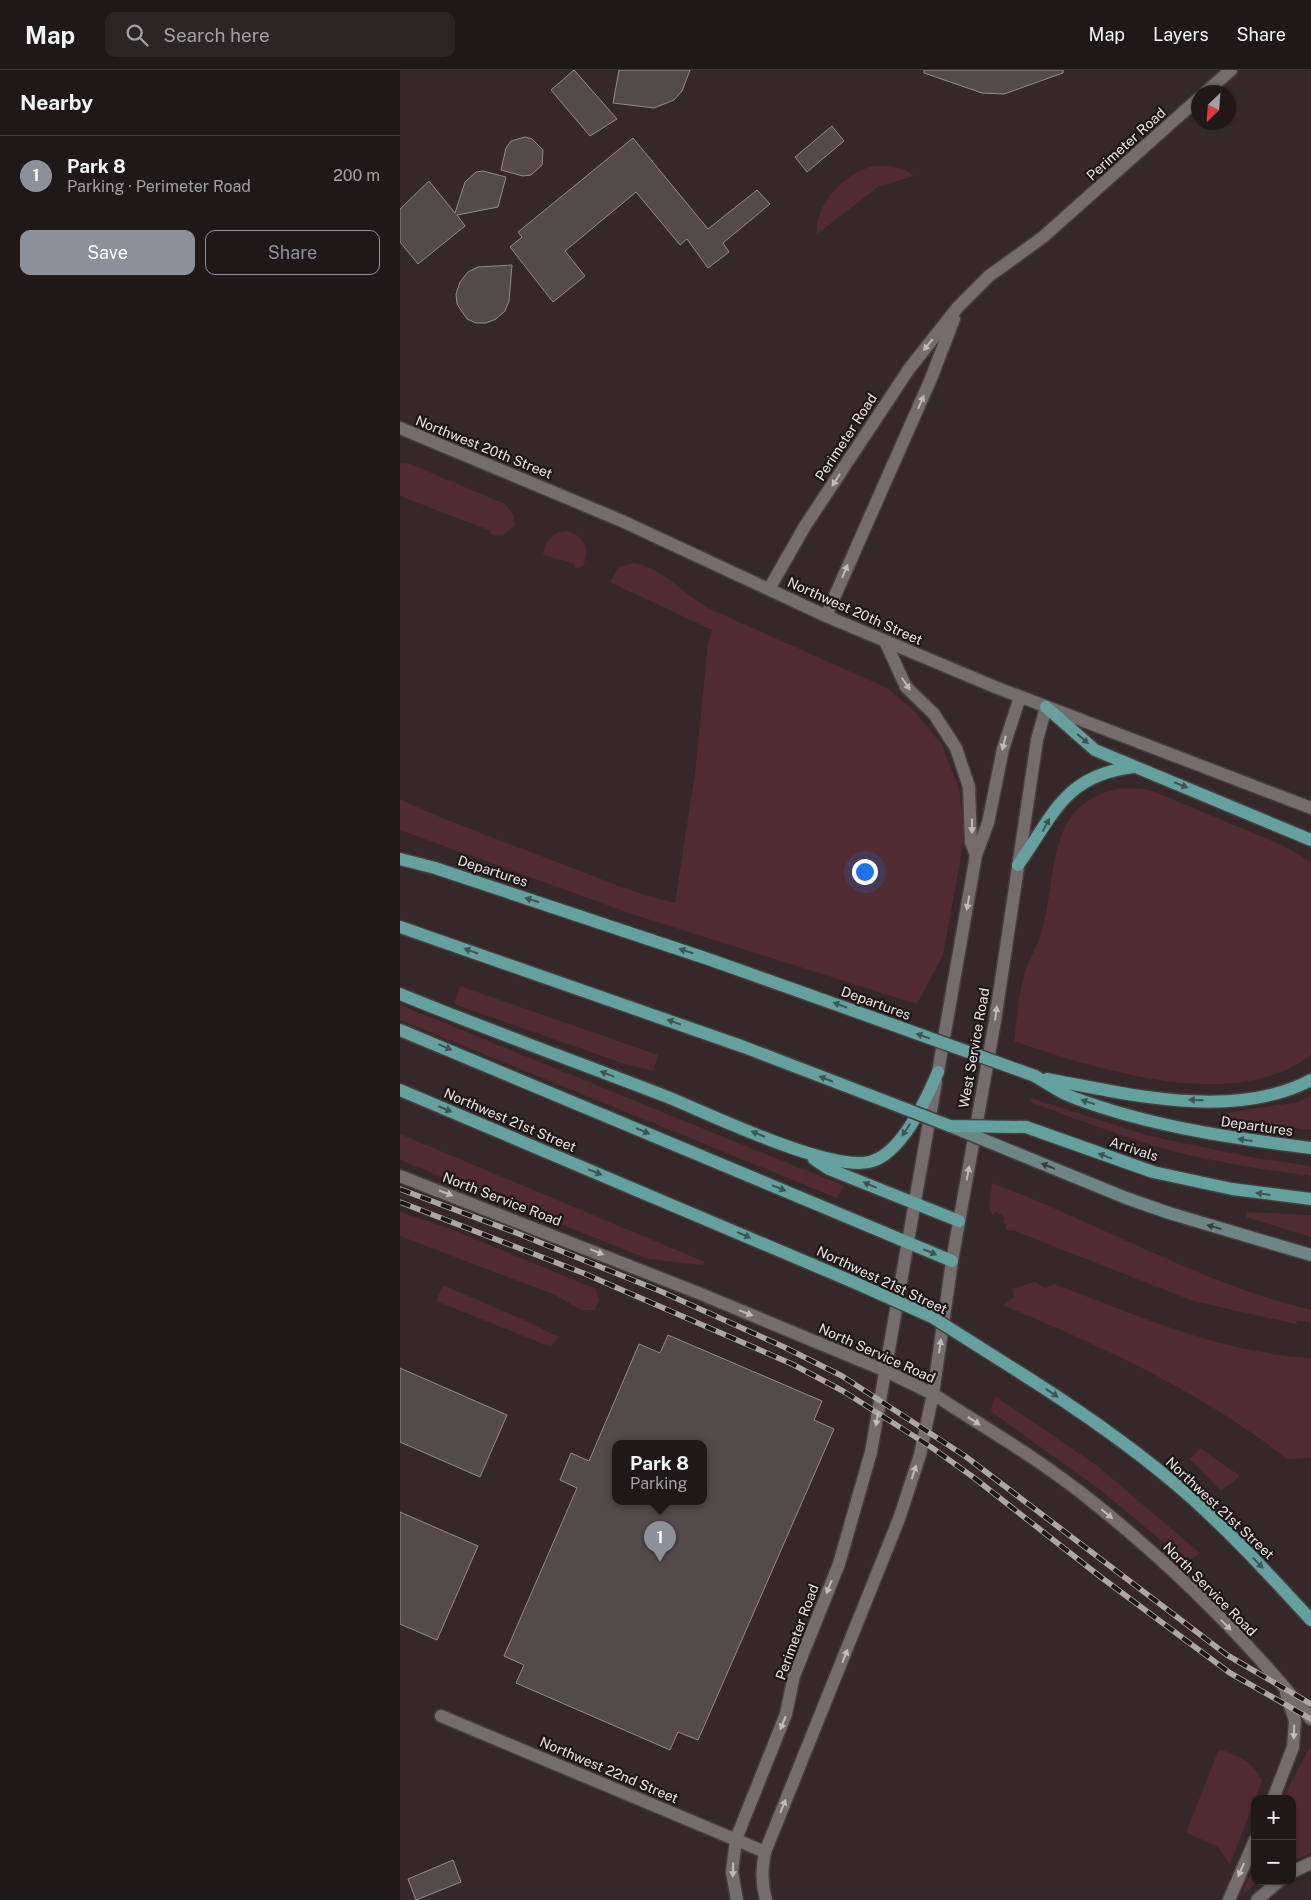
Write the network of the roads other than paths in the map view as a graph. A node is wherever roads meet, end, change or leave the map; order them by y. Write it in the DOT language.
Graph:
graph roads {
  1 [pos="1231,70"];
  2 [pos="1214,85"];
  3 [pos="1191,105"];
  4 [pos="958,307"];
  5 [pos="400,428"];
  6 [pos="769,589"];
  7 [pos="826,616"];
  8 [pos="885,640"];
  9 [pos="1020,697"];
  10 [pos="1046,707"];
  11 [pos="1136,767"];
  12 [pos="1309,806"];
  13 [pos="1311,840"];
  14 [pos="400,852"];
  15 [pos="976,855"];
  16 [pos="400,859"];
  17 [pos="1018,865"];
  18 [pos="435,868"];
  19 [pos="400,927"];
  20 [pos="400,994"];
  21 [pos="400,1030"];
  22 [pos="938,1072"];
  23 [pos="1034,1076"];
  24 [pos="1311,1080"];
  25 [pos="400,1090"];
  26 [pos="950,1126"];
  27 [pos="1311,1148"];
  28 [pos="803,1152"];
  29 [pos="400,1176"];
  30 [pos="1311,1199"];
  31 [pos="915,1204"];
  32 [pos="959,1221"];
  33 [pos="908,1242"];
  34 [pos="1311,1254"];
  35 [pos="952,1261"];
  36 [pos="886,1371"];
  37 [pos="934,1394"];
  38 [pos="1311,1620"];
  39 [pos="1284,1685"];
  40 [pos="441,1716"];
  41 [pos="1311,1719"];
  42 [pos="1276,1795"];
  43 [pos="736,1839"];
  44 [pos="1251,1849"];
  45 [pos="765,1852"];
  46 [pos="1311,1863"];
  47 [pos="1296,1870"];
  48 [pos="1274,1885"];
  49 [pos="737,1900"];
  50 [pos="766,1900"];
  51 [pos="1229,1900"];
  52 [pos="1257,1900"];
  1 -- 2 [label="street"];
  3 -- 4 [label="street, Perimeter Road"];
  4 -- 6 [label="street, Perimeter Road, one-way"];
  7 -- 4 [label="street, Perimeter Road, one-way"];
  5 -- 6 [label="street, Northwest 20th Street"];
  6 -- 7 [label="street, Northwest 20th Street"];
  7 -- 8 [label="street, Northwest 20th Street"];
  8 -- 9 [label="street, Northwest 20th Street"];
  8 -- 15 [label="street, one-way"];
  9 -- 10 [label="street, Northwest 20th Street"];
  9 -- 15 [label="street, one-way"];
  10 -- 11 [label="main road, one-way"];
  10 -- 12 [label="street, Northwest 20th Street"];
  10 -- 17 [label="street, West Service Road"];
  11 -- 13 [label="main road, one-way"];
  17 -- 11 [label="main road, one-way"];
  14 -- 18 [label="main road"];
  15 -- 22 [label="street, one-way"];
  16 -- 18 [label="main road"];
  32 -- 17 [label="street, West Service Road, one-way"];
  23 -- 18 [label="main road, Departures, one-way, bridge"];
  26 -- 19 [label="main road, one-way, bridge"];
  28 -- 20 [label="main road, one-way"];
  21 -- 33 [label="main road, one-way"];
  22 -- 28 [label="main road, one-way"];
  22 -- 31 [label="street"];
  24 -- 23 [label="main road, one-way"];
  27 -- 23 [label="main road, Departures, one-way"];
  25 -- 38 [label="main road, Northwest 21st Street, one-way, bridge"];
  30 -- 26 [label="main road, Arrivals, one-way, bridge"];
  34 -- 26 [label="main road, one-way, bridge"];
  31 -- 28 [label="main road, one-way"];
  29 -- 36 [label="street, North Service Road, one-way"];
  31 -- 32 [label="main road"];
  31 -- 33 [label="street"];
  32 -- 35 [label="street, West Service Road"];
  33 -- 35 [label="main road, one-way"];
  33 -- 36 [label="street"];
  37 -- 35 [label="street, West Service Road, one-way"];
  36 -- 37 [label="street, North Service Road"];
  36 -- 43 [label="street, Perimeter Road, one-way"];
  37 -- 39 [label="street, North Service Road, one-way"];
  45 -- 37 [label="street, one-way"];
  39 -- 41 [label="street, North Service Road"];
  39 -- 42 [label="street, one-way"];
  40 -- 43 [label="street, Northwest 22nd Street"];
  43 -- 45 [label="street, Northwest 22nd Street"];
  43 -- 49 [label="street, Perimeter Road, one-way"];
  44 -- 51 [label="street, one-way"];
  45 -- 50 [label="street"];
  46 -- 47 [label="street"];
  48 -- 52 [label="street"];
}
